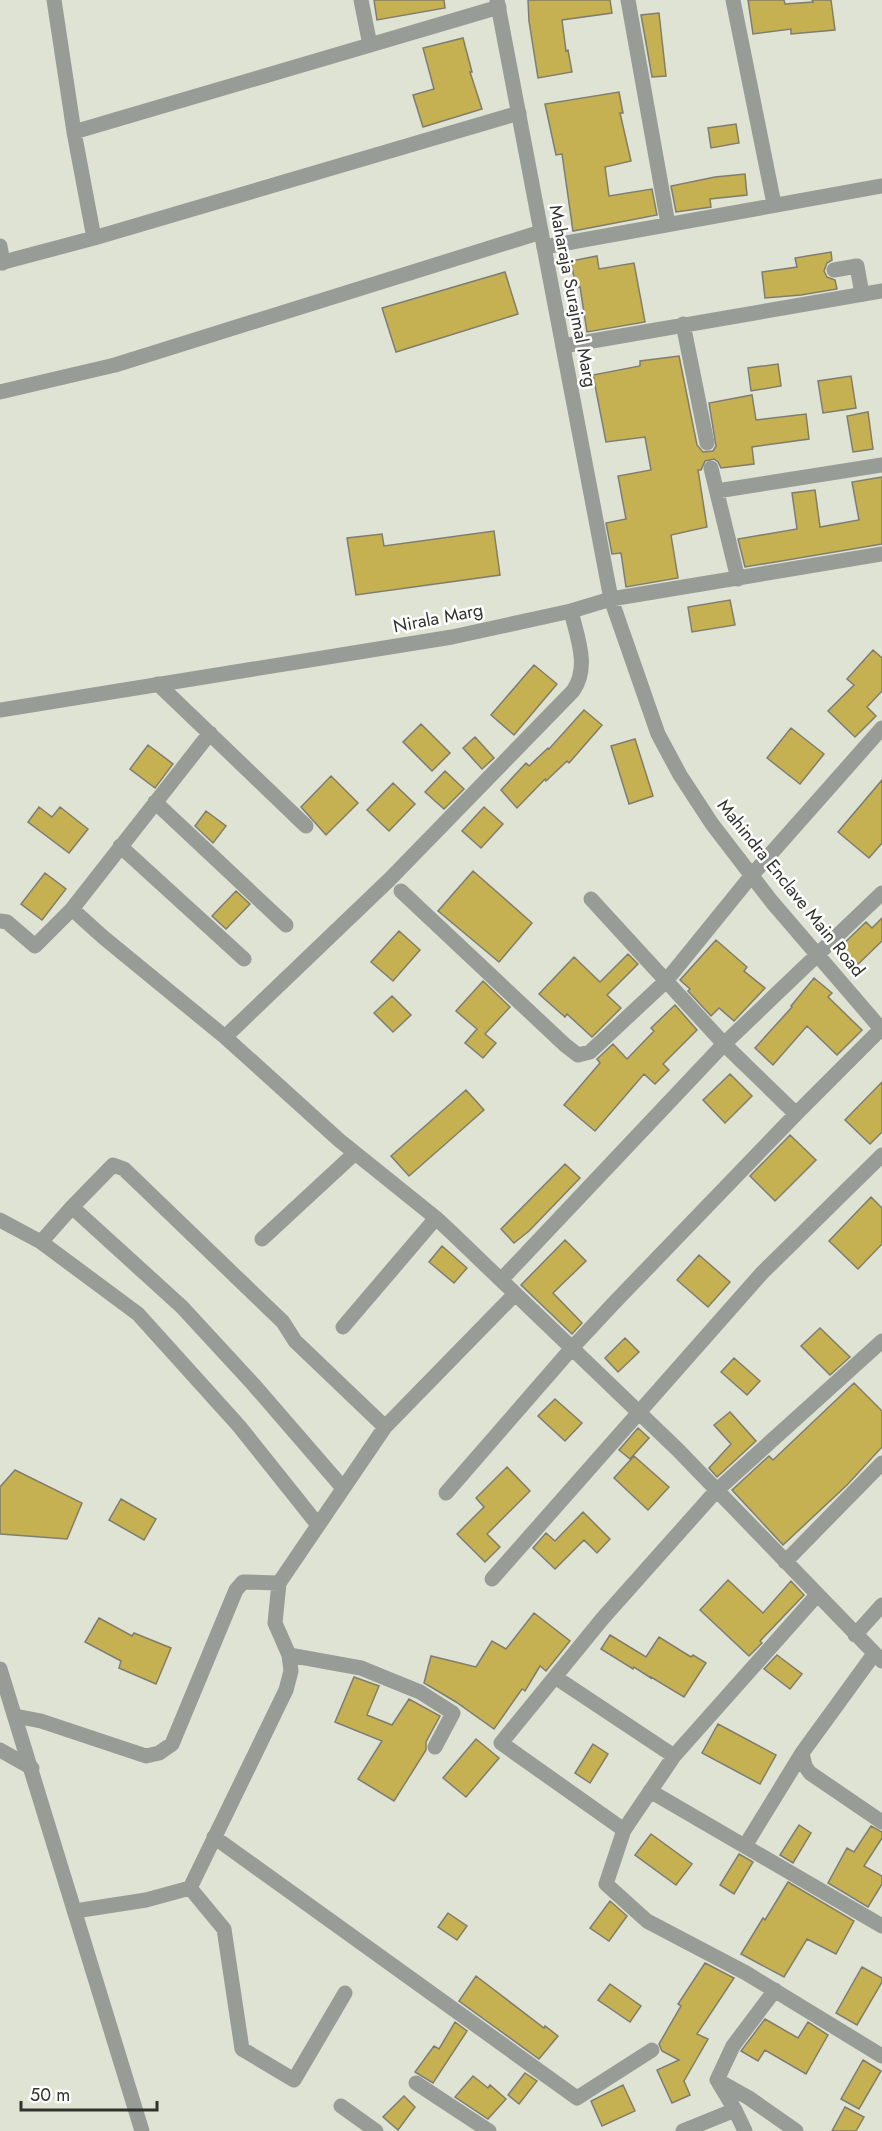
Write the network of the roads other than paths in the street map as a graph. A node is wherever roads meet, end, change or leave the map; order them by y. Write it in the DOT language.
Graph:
graph roads {
  1 [pos="54,0"];
  2 [pos="360,0"];
  3 [pos="628,0"];
  4 [pos="733,0"];
  5 [pos="498,4"];
  6 [pos="370,45"];
  7 [pos="519,113"];
  8 [pos="74,132"];
  9 [pos="882,186"];
  10 [pos="774,204"];
  11 [pos="668,224"];
  12 [pos="94,238"];
  13 [pos="543,239"];
  14 [pos="0,246"];
  15 [pos="1,263"];
  16 [pos="834,270"];
  17 [pos="882,291"];
  18 [pos="862,294"];
  19 [pos="683,324"];
  20 [pos="563,346"];
  21 [pos="0,392"];
  22 [pos="707,443"];
  23 [pos="882,465"];
  24 [pos="711,468"];
  25 [pos="717,491"];
  26 [pos="882,554"];
  27 [pos="738,579"];
  28 [pos="611,599"];
  29 [pos="571,611"];
  30 [pos="158,684"];
  31 [pos="0,710"];
  32 [pos="882,728"];
  33 [pos="210,733"];
  34 [pos="155,802"];
  35 [pos="306,826"];
  36 [pos="120,846"];
  37 [pos="752,875"];
  38 [pos="401,891"];
  39 [pos="882,893"];
  40 [pos="591,899"];
  41 [pos="72,909"];
  42 [pos="0,921"];
  43 [pos="286,925"];
  44 [pos="818,954"];
  45 [pos="244,959"];
  46 [pos="666,981"];
  47 [pos="882,1029"];
  48 [pos="225,1037"];
  49 [pos="724,1044"];
  50 [pos="796,1114"];
  51 [pos="355,1153"];
  52 [pos="882,1155"];
  53 [pos="72,1207"];
  54 [pos="436,1218"];
  55 [pos="0,1220"];
  56 [pos="262,1239"];
  57 [pos="41,1242"];
  58 [pos="501,1280"];
  59 [pos="515,1293"];
  60 [pos="343,1327"];
  61 [pos="882,1341"];
  62 [pos="572,1348"];
  63 [pos="638,1412"];
  64 [pos="385,1427"];
  65 [pos="882,1463"];
  66 [pos="343,1488"];
  67 [pos="716,1491"];
  68 [pos="446,1493"];
  69 [pos="318,1525"];
  70 [pos="784,1562"];
  71 [pos="492,1579"];
  72 [pos="279,1583"];
  73 [pos="817,1595"];
  74 [pos="882,1605"];
  75 [pos="855,1635"];
  76 [pos="289,1655"];
  77 [pos="878,1658"];
  78 [pos="0,1669"];
  79 [pos="555,1677"];
  80 [pos="15,1716"];
  81 [pos="435,1747"];
  82 [pos="0,1750"];
  83 [pos="802,1754"];
  84 [pos="674,1756"];
  85 [pos="32,1768"];
  86 [pos="650,1791"];
  87 [pos="882,1822"];
  88 [pos="624,1830"];
  89 [pos="214,1837"];
  90 [pos="745,1846"];
  91 [pos="190,1888"];
  92 [pos="75,1911"];
  93 [pos="882,1926"];
  94 [pos="775,1990"];
  95 [pos="345,1993"];
  96 [pos="652,2050"];
  97 [pos="882,2056"];
  98 [pos="717,2080"];
  99 [pos="416,2083"];
  100 [pos="340,2106"];
  101 [pos="735,2110"];
  102 [pos="472,2127"];
  103 [pos="141,2131"];
  104 [pos="376,2131"];
  105 [pos="489,2131"];
  106 [pos="683,2131"];
  107 [pos="745,2131"];
  108 [pos="796,2131"];
  1 -- 8 [label="street"];
  2 -- 6 [label="street"];
  3 -- 11 [label="street"];
  4 -- 10 [label="street"];
  5 -- 6 [label="street"];
  5 -- 7 [label="street, Maharaja Surajmal Marg"];
  6 -- 8 [label="street"];
  7 -- 12 [label="street"];
  7 -- 13 [label="street, Maharaja Surajmal Marg"];
  8 -- 12 [label="street"];
  9 -- 10 [label="street"];
  10 -- 11 [label="street"];
  11 -- 13 [label="street"];
  12 -- 15 [label="street"];
  13 -- 20 [label="street, Maharaja Surajmal Marg"];
  13 -- 21 [label="street"];
  14 -- 15 [label="street"];
  16 -- 18 [label="street"];
  17 -- 18 [label="street"];
  18 -- 19 [label="street"];
  19 -- 20 [label="street"];
  19 -- 22 [label="street"];
  20 -- 28 [label="street, Maharaja Surajmal Marg"];
  23 -- 25 [label="street"];
  24 -- 25 [label="street"];
  25 -- 27 [label="street"];
  26 -- 27 [label="street, Nirala Marg"];
  27 -- 28 [label="street, Nirala Marg"];
  28 -- 29 [label="street, Nirala Marg"];
  28 -- 37 [label="street, Mahindra Enclave Main Road"];
  29 -- 30 [label="street, Nirala Marg"];
  29 -- 48 [label="street"];
  30 -- 31 [label="street, Nirala Marg"];
  30 -- 33 [label="street"];
  32 -- 37 [label="street"];
  33 -- 34 [label="street"];
  33 -- 35 [label="street"];
  34 -- 36 [label="street"];
  34 -- 43 [label="street"];
  36 -- 41 [label="street"];
  36 -- 45 [label="street"];
  37 -- 44 [label="street, Mahindra Enclave Main Road"];
  37 -- 46 [label="street"];
  38 -- 46 [label="street"];
  39 -- 44 [label="street"];
  40 -- 46 [label="street"];
  41 -- 42 [label="street"];
  41 -- 48 [label="street"];
  44 -- 47 [label="street, Mahindra Enclave Main Road"];
  44 -- 49 [label="street"];
  46 -- 49 [label="street"];
  47 -- 50 [label="street"];
  48 -- 51 [label="street"];
  49 -- 50 [label="street"];
  49 -- 58 [label="street"];
  50 -- 62 [label="street"];
  51 -- 54 [label="street"];
  51 -- 56 [label="street"];
  52 -- 63 [label="street"];
  53 -- 57 [label="street"];
  53 -- 64 [label="street"];
  53 -- 66 [label="street"];
  54 -- 58 [label="street"];
  54 -- 60 [label="street"];
  55 -- 57 [label="street"];
  57 -- 69 [label="street"];
  58 -- 59 [label="street"];
  59 -- 62 [label="street"];
  59 -- 64 [label="street"];
  61 -- 67 [label="street"];
  62 -- 63 [label="street"];
  62 -- 68 [label="street"];
  63 -- 67 [label="street"];
  63 -- 71 [label="street"];
  64 -- 66 [label="street"];
  65 -- 70 [label="street"];
  66 -- 69 [label="street"];
  67 -- 70 [label="street"];
  67 -- 79 [label="street"];
  69 -- 72 [label="street"];
  70 -- 73 [label="street"];
  72 -- 76 [label="street"];
  72 -- 80 [label="street"];
  73 -- 75 [label="street"];
  73 -- 84 [label="street"];
  74 -- 75 [label="street"];
  75 -- 77 [label="street"];
  76 -- 81 [label="street"];
  76 -- 89 [label="street"];
  77 -- 83 [label="street"];
  78 -- 80 [label="street"];
  79 -- 84 [label="street"];
  79 -- 88 [label="street"];
  80 -- 85 [label="street"];
  82 -- 85 [label="street"];
  83 -- 87 [label="street"];
  83 -- 90 [label="street"];
  84 -- 86 [label="street"];
  85 -- 92 [label="street"];
  86 -- 88 [label="street"];
  86 -- 90 [label="street"];
  88 -- 94 [label="street"];
  89 -- 91 [label="street"];
  89 -- 96 [label="street"];
  90 -- 93 [label="street"];
  91 -- 92 [label="street"];
  91 -- 95 [label="street"];
  92 -- 103 [label="street"];
  94 -- 97 [label="street"];
  94 -- 98 [label="street"];
  98 -- 101 [label="street"];
  98 -- 108 [label="street"];
  99 -- 102 [label="street"];
  100 -- 104 [label="street"];
  101 -- 106 [label="street"];
  101 -- 107 [label="street"];
  102 -- 105 [label="street"];
}
